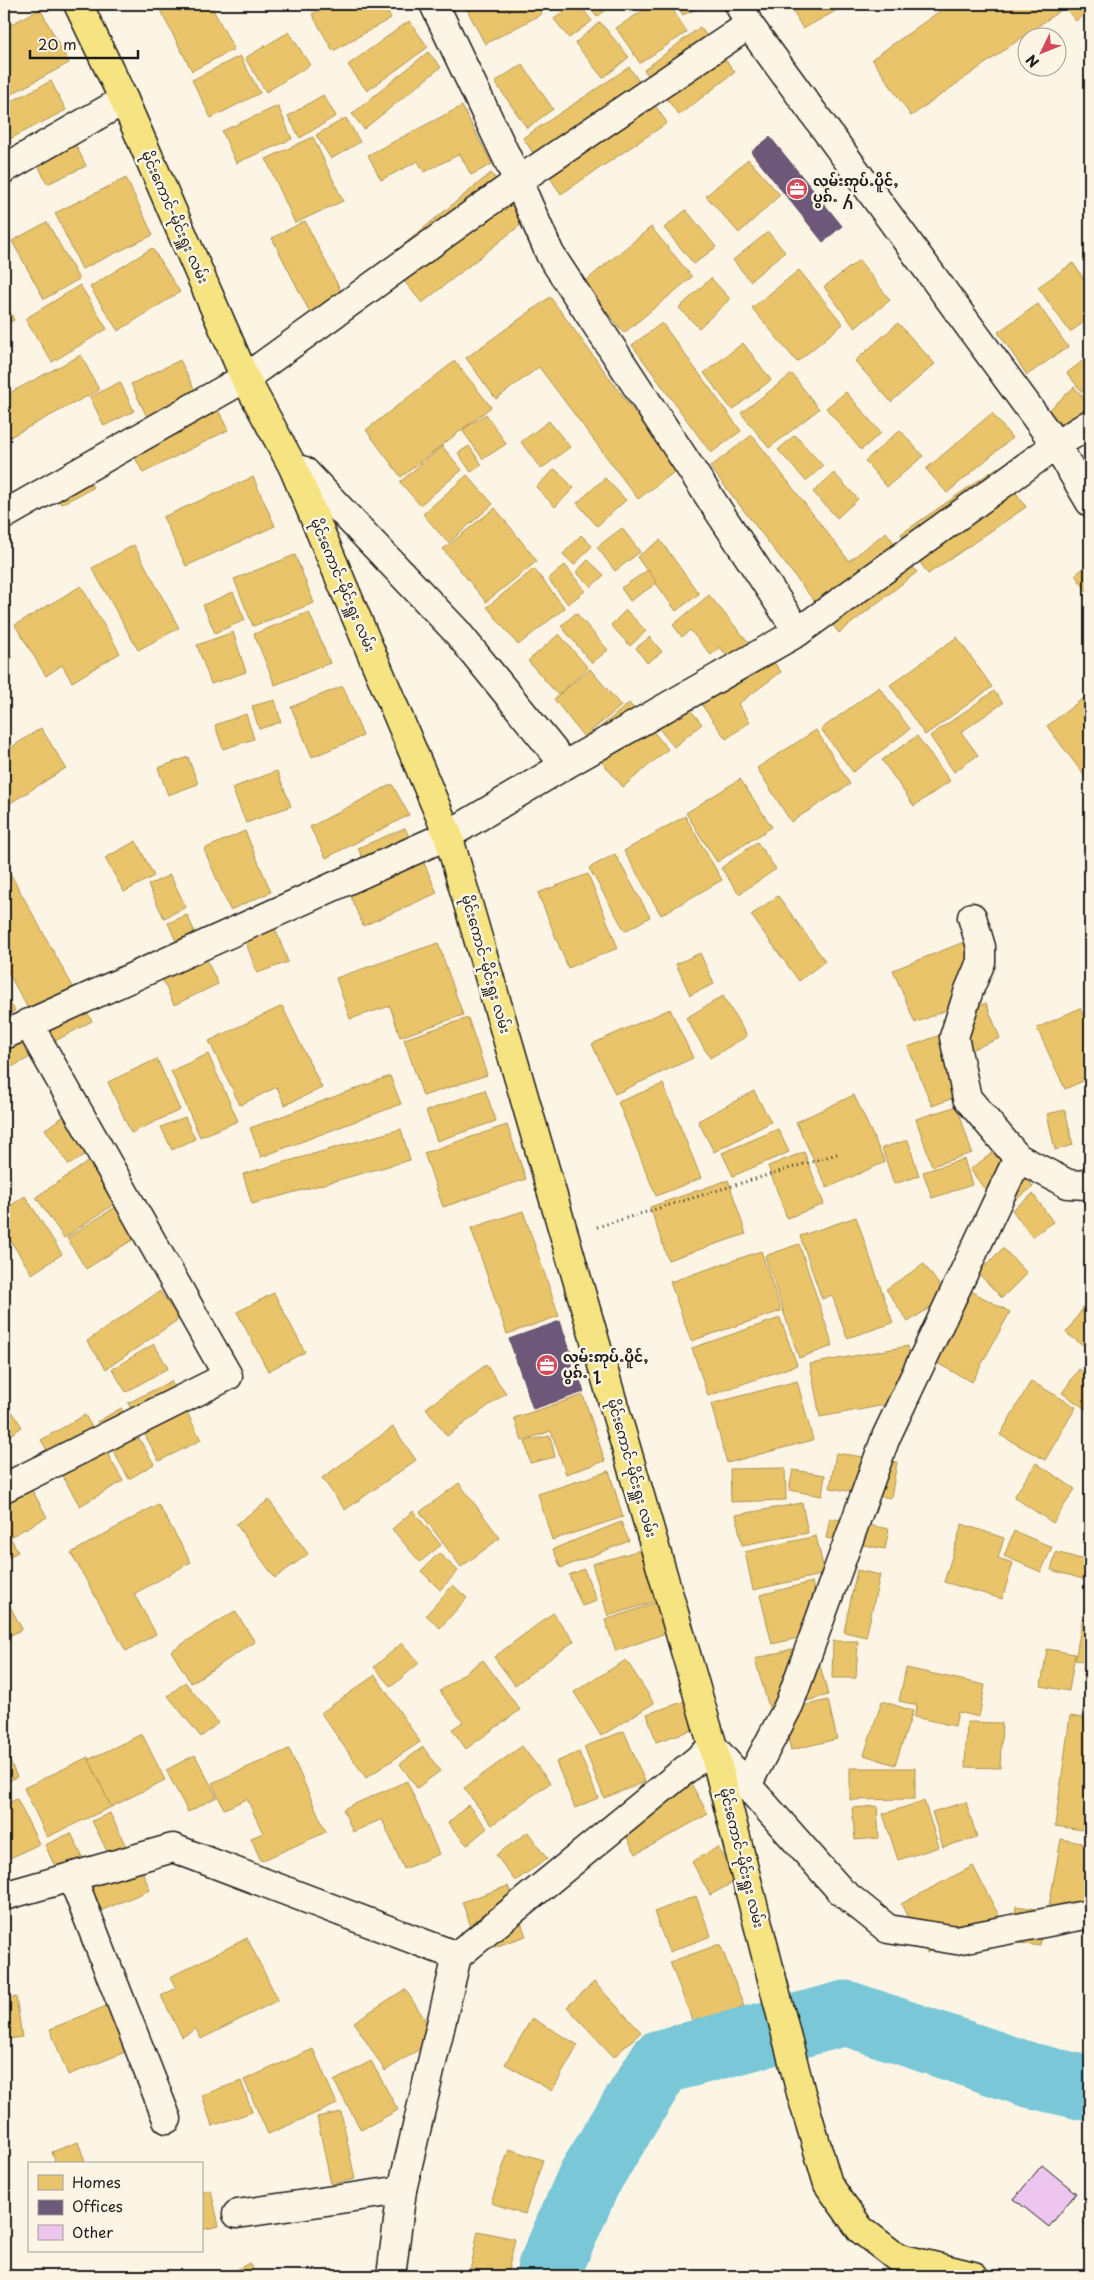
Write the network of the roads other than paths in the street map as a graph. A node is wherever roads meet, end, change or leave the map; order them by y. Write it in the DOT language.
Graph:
graph roads {
  1 [pos="78,4"];
  2 [pos="434,4"];
  3 [pos="744,14"];
  4 [pos="124,100"];
  5 [pos="4,168"];
  6 [pos="518,181"];
  7 [pos="245,378"];
  8 [pos="1090,424"];
  9 [pos="1056,445"];
  10 [pos="293,467"];
  11 [pos="1090,502"];
  12 [pos="4,515"];
  13 [pos="798,632"];
  14 [pos="565,765"];
  15 [pos="448,835"];
  16 [pos="972,917"];
  17 [pos="28,1023"];
  18 [pos="4,1035"];
  19 [pos="1018,1158"];
  20 [pos="1090,1181"];
  21 [pos="4,1488"];
  22 [pos="713,1747"];
  23 [pos="747,1786"];
  24 [pos="72,1876"];
  25 [pos="4,1896"];
  26 [pos="1090,1914"];
  27 [pos="457,1956"];
  28 [pos="167,2119"];
  29 [pos="402,2190"];
  30 [pos="237,2214"];
  31 [pos="391,2276"];
  32 [pos="974,2276"];
  1 -- 4 [label="main road, မိုင်းကောင်-မိုင်းရှူး လမ်း"];
  2 -- 6 [label="street"];
  3 -- 6 [label="street"];
  3 -- 9 [label="street"];
  4 -- 5 [label="street"];
  4 -- 7 [label="main road, မိုင်းကောင်-မိုင်းရှူး လမ်း"];
  6 -- 7 [label="street"];
  6 -- 13 [label="street"];
  7 -- 10 [label="main road, မိုင်းကောင်-မိုင်းရှူး လမ်း"];
  7 -- 12 [label="street"];
  8 -- 9 [label="street"];
  9 -- 11 [label="street"];
  9 -- 13 [label="street"];
  10 -- 14 [label="street"];
  10 -- 15 [label="main road, မိုင်းကောင်-မိုင်းရှူး လမ်း"];
  13 -- 14 [label="street"];
  14 -- 15 [label="street"];
  15 -- 17 [label="street"];
  15 -- 22 [label="main road, မိုင်းကောင်-မိုင်းရှူး လမ်း"];
  16 -- 19 [label="street"];
  17 -- 18 [label="street"];
  17 -- 21 [label="street"];
  19 -- 20 [label="street"];
  19 -- 23 [label="street"];
  22 -- 23 [label="street"];
  22 -- 27 [label="street"];
  22 -- 32 [label="main road, မိုင်းကောင်-မိုင်းရှူး လမ်း"];
  23 -- 26 [label="street"];
  24 -- 25 [label="street"];
  24 -- 27 [label="street"];
  24 -- 28 [label="street"];
  27 -- 29 [label="street"];
  29 -- 30 [label="street"];
  29 -- 31 [label="street"];
}
